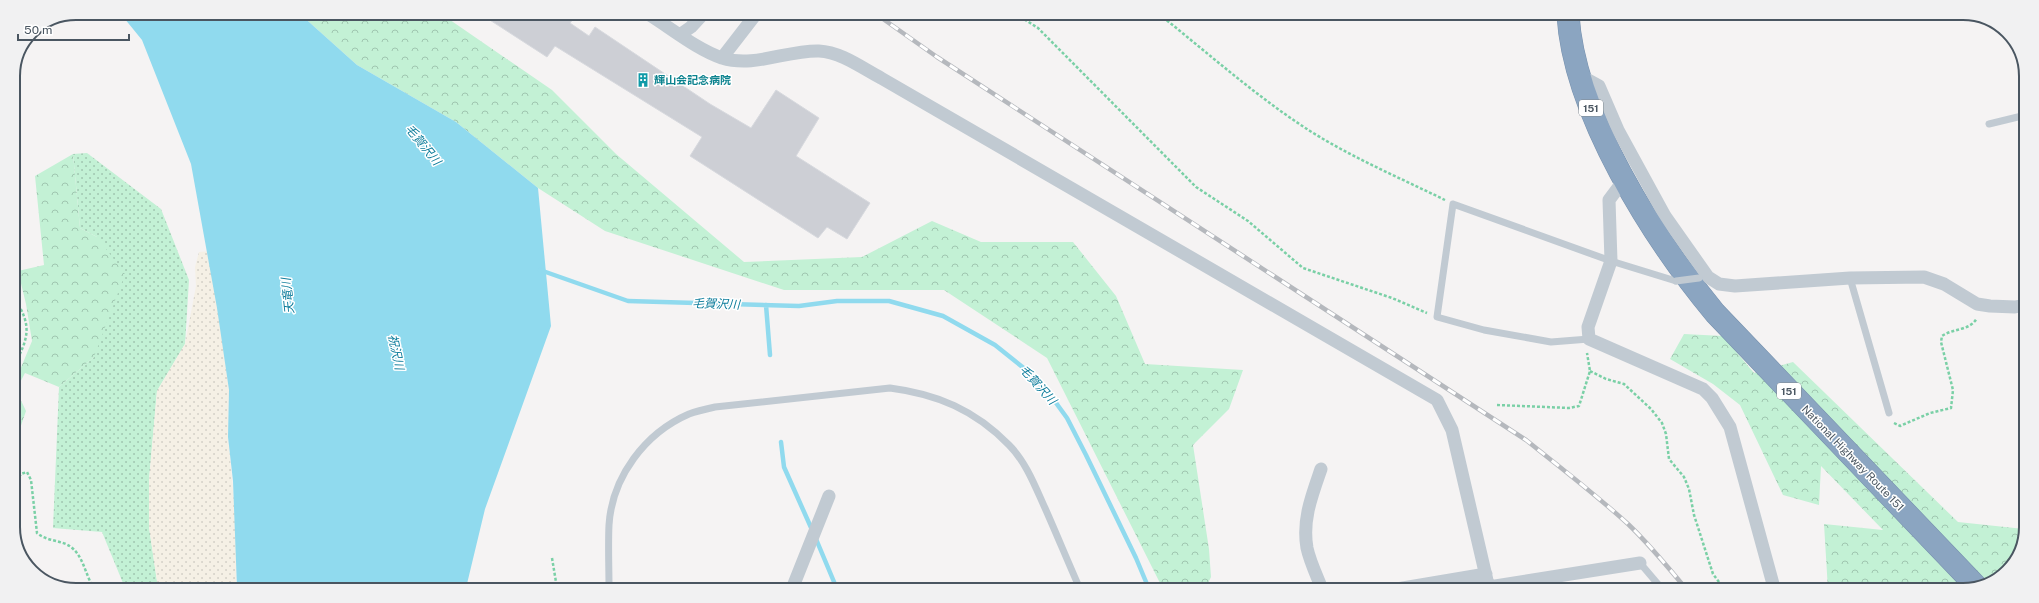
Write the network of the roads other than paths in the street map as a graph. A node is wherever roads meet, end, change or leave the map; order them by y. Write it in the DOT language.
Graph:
graph roads {
  1 [pos="658,20"];
  2 [pos="697,20"];
  3 [pos="751,20"];
  4 [pos="1568,20"];
  5 [pos="681,34"];
  6 [pos="722,58"];
  7 [pos="1579,75"];
  8 [pos="2019,117"];
  9 [pos="1989,124"];
  10 [pos="1624,180"];
  11 [pos="1611,261"];
  12 [pos="1703,278"];
  13 [pos="1850,278"];
  14 [pos="2019,306"];
  15 [pos="1588,344"];
  16 [pos="1889,413"];
  17 [pos="1321,469"];
  18 [pos="828,496"];
  19 [pos="1640,563"];
  20 [pos="1486,574"];
  21 [pos="1972,582"];
  22 [pos="609,583"];
  23 [pos="794,583"];
  24 [pos="1077,583"];
  25 [pos="1320,583"];
  26 [pos="1433,583"];
  27 [pos="1488,583"];
  28 [pos="1519,583"];
  29 [pos="1657,583"];
  30 [pos="1773,583"];
  1 -- 5 [label="street"];
  2 -- 5 [label="street"];
  3 -- 6 [label="street"];
  4 -- 7 [label="highway, National Highway Route 151 / 151"];
  5 -- 6 [label="street"];
  6 -- 20 [label="street"];
  7 -- 10 [label="highway, National Highway Route 151 / 151"];
  7 -- 12 [label="street"];
  8 -- 9 [label="lane"];
  10 -- 11 [label="street"];
  10 -- 21 [label="highway, National Highway Route 151 / 151"];
  11 -- 12 [label="lane, bridge"];
  11 -- 15 [label="street"];
  11 -- 15 [label="lane"];
  12 -- 13 [label="street"];
  13 -- 14 [label="street"];
  13 -- 16 [label="lane"];
  15 -- 30 [label="street"];
  17 -- 25 [label="street"];
  18 -- 23 [label="street"];
  19 -- 28 [label="street"];
  19 -- 29 [label="lane"];
  20 -- 26 [label="street"];
  20 -- 27 [label="street"];
  22 -- 24 [label="lane"];
}
